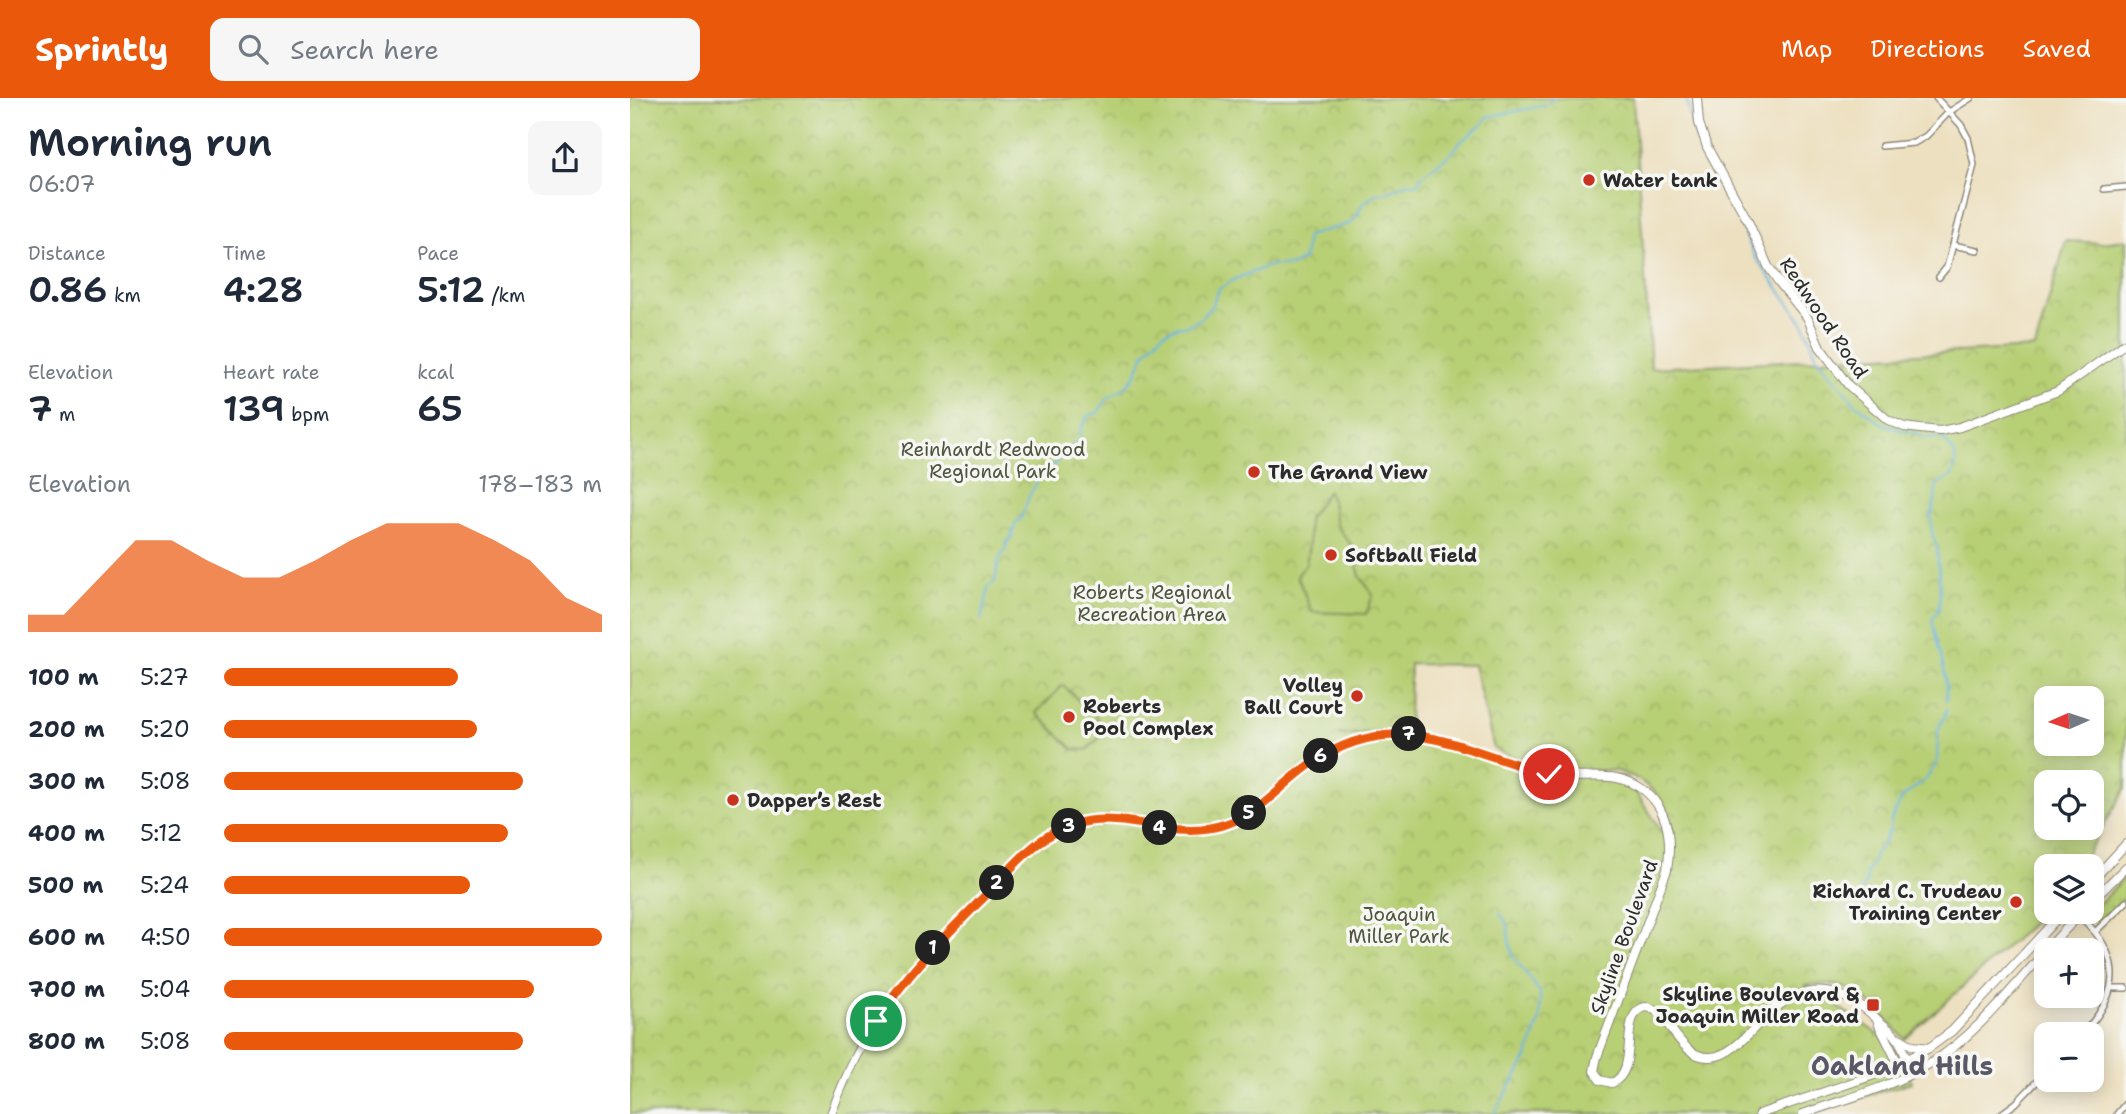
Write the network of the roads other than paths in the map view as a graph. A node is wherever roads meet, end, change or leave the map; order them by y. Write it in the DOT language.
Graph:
graph roads {
  1 [pos="1697,98"];
  2 [pos="1936,98"];
  3 [pos="1971,98"];
  4 [pos="1949,113"];
  5 [pos="1882,146"];
  6 [pos="2126,187"];
  7 [pos="2104,189"];
  8 [pos="1953,245"];
  9 [pos="1976,250"];
  10 [pos="1939,277"];
  11 [pos="2126,343"];
  12 [pos="2126,845"];
  13 [pos="2126,867"];
  14 [pos="2104,868"];
  15 [pos="2104,889"];
  16 [pos="2126,902"];
  17 [pos="2052,924"];
  18 [pos="2069,924"];
  19 [pos="2089,924"];
  20 [pos="2096,931"];
  21 [pos="2057,938"];
  22 [pos="2034,964"];
  23 [pos="2111,988"];
  24 [pos="2126,988"];
  25 [pos="1875,1017"];
  26 [pos="2093,1022"];
  27 [pos="1896,1037"];
  28 [pos="1887,1042"];
  29 [pos="1929,1048"];
  30 [pos="1903,1063"];
  31 [pos="1883,1072"];
  32 [pos="1909,1076"];
  33 [pos="2034,1084"];
  34 [pos="2126,1103"];
  35 [pos="831,1114"];
  36 [pos="1759,1114"];
  37 [pos="1803,1114"];
  38 [pos="2001,1114"];
  39 [pos="2117,1114"];
  1 -- 11 [label="main road, Redwood Road"];
  2 -- 4 [label="street"];
  3 -- 4 [label="street"];
  4 -- 5 [label="street"];
  4 -- 8 [label="street"];
  6 -- 7 [label="street"];
  8 -- 9 [label="street"];
  8 -- 10 [label="street"];
  12 -- 14 [label="main road"];
  13 -- 15 [label="main road"];
  16 -- 20 [label="street"];
  17 -- 29 [label="main road"];
  18 -- 21 [label="main road"];
  19 -- 20 [label="street"];
  20 -- 23 [label="street"];
  22 -- 32 [label="main road"];
  23 -- 24 [label="street"];
  23 -- 26 [label="street"];
  25 -- 27 [label="main road, Skyline Boulevard"];
  25 -- 28 [label="main road, Skyline Boulevard"];
  25 -- 35 [label="main road, Skyline Boulevard"];
  27 -- 29 [label="main road"];
  27 -- 30 [label="main road, Skyline Boulevard"];
  28 -- 30 [label="main road, Skyline Boulevard"];
  28 -- 31 [label="main road"];
  29 -- 30 [label="main road"];
  30 -- 31 [label="main road"];
  30 -- 32 [label="main road, Skyline Boulevard"];
  31 -- 36 [label="main road"];
  32 -- 37 [label="main road"];
  33 -- 38 [label="street"];
  34 -- 39 [label="street"];
}
